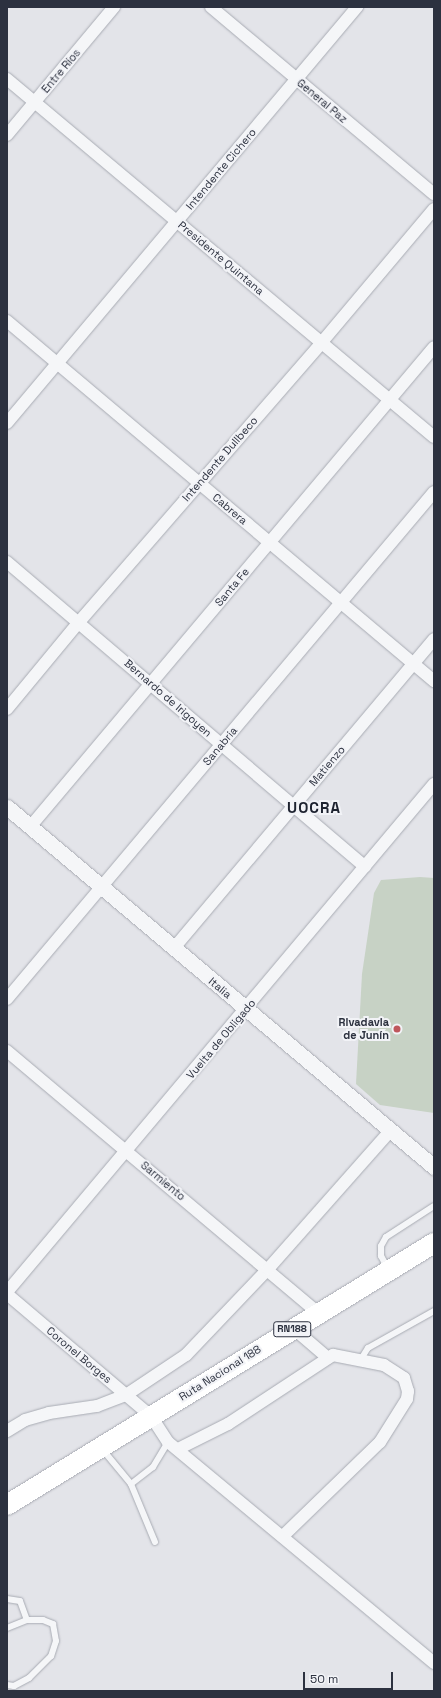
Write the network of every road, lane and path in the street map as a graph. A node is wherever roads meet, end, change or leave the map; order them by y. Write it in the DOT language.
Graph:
graph roads {
  1 [pos="114,7"];
  2 [pos="210,7"];
  3 [pos="357,7"];
  4 [pos="7,79"];
  5 [pos="297,79"];
  6 [pos="35,102"];
  7 [pos="7,135"];
  8 [pos="434,194"];
  9 [pos="434,209"];
  10 [pos="177,221"];
  11 [pos="7,321"];
  12 [pos="322,342"];
  13 [pos="434,347"];
  14 [pos="57,363"];
  15 [pos="390,400"];
  16 [pos="7,423"];
  17 [pos="434,437"];
  18 [pos="199,483"];
  19 [pos="434,492"];
  20 [pos="270,542"];
  21 [pos="7,562"];
  22 [pos="341,603"];
  23 [pos="79,622"];
  24 [pos="434,639"];
  25 [pos="413,664"];
  26 [pos="434,681"];
  27 [pos="151,684"];
  28 [pos="7,709"];
  29 [pos="222,744"];
  30 [pos="434,784"];
  31 [pos="294,806"];
  32 [pos="7,807"];
  33 [pos="30,827"];
  34 [pos="365,867"];
  35 [pos="102,887"];
  36 [pos="174,948"];
  37 [pos="7,999"];
  38 [pos="246,1009"];
  39 [pos="7,1051"];
  40 [pos="390,1131"];
  41 [pos="126,1150"];
  42 [pos="433,1166"];
  43 [pos="434,1206"];
  44 [pos="434,1243"];
  45 [pos="268,1269"];
  46 [pos="388,1270"];
  47 [pos="7,1293"];
  48 [pos="434,1311"];
  49 [pos="318,1313"];
  50 [pos="293,1328"];
  51 [pos="328,1358"];
  52 [pos="361,1359"];
  53 [pos="126,1395"];
  54 [pos="150,1416"];
  55 [pos="7,1431"];
  56 [pos="173,1446"];
  57 [pos="100,1447"];
  58 [pos="131,1484"];
  59 [pos="7,1505"];
  60 [pos="282,1537"];
  61 [pos="155,1542"];
  62 [pos="7,1599"];
  63 [pos="27,1620"];
  64 [pos="7,1628"];
  65 [pos="434,1663"];
  66 [pos="7,1685"];
  1 -- 6 [label="street, Entre Ríos"];
  2 -- 5 [label="street, General Paz"];
  3 -- 5 [label="street, Intendente Cichero"];
  4 -- 6 [label="street, Presidente Quintana"];
  5 -- 8 [label="street, General Paz"];
  5 -- 10 [label="street, Intendente Cichero"];
  6 -- 7 [label="street, Entre Ríos"];
  6 -- 10 [label="street, Presidente Quintana"];
  9 -- 12 [label="street, Intendente Dullbeco"];
  10 -- 12 [label="street, Presidente Quintana"];
  10 -- 14 [label="street, Intendente Cichero"];
  11 -- 14 [label="street, Cabrera"];
  12 -- 15 [label="street, Presidente Quintana"];
  12 -- 18 [label="street, Intendente Dullbeco"];
  13 -- 15 [label="street, Santa Fe"];
  14 -- 16 [label="street, Intendente Cichero"];
  14 -- 18 [label="street, Cabrera"];
  15 -- 17 [label="street, Presidente Quintana"];
  15 -- 20 [label="street, Santa Fe"];
  18 -- 20 [label="street, Cabrera"];
  18 -- 23 [label="street, Intendente Dullbeco"];
  19 -- 22 [label="street, Sanabria"];
  20 -- 22 [label="street, Cabrera"];
  20 -- 27 [label="street, Santa Fe"];
  21 -- 23 [label="street, Bernardo de Irigoyen"];
  22 -- 25 [label="street, Cabrera"];
  22 -- 29 [label="street, Sanabria"];
  23 -- 27 [label="street, Bernardo de Irigoyen"];
  23 -- 28 [label="street, Intendente Dullbeco"];
  24 -- 25 [label="street, Matienzo"];
  25 -- 26 [label="street, Cabrera"];
  25 -- 31 [label="street, Matienzo"];
  27 -- 29 [label="street, Bernardo de Irigoyen"];
  27 -- 33 [label="street, Santa Fe"];
  29 -- 31 [label="street, Bernardo de Irigoyen"];
  29 -- 35 [label="street, Sanabria"];
  30 -- 34 [label="street, Vuelta de Obligado"];
  31 -- 34 [label="street, Bernardo de Irigoyen"];
  31 -- 36 [label="street, Matienzo"];
  32 -- 33 [label="street, Italia"];
  33 -- 35 [label="street, Italia"];
  34 -- 38 [label="street, Vuelta de Obligado"];
  35 -- 36 [label="street, Italia"];
  35 -- 37 [label="street, Sanabria"];
  36 -- 38 [label="street, Italia"];
  38 -- 40 [label="street, Italia"];
  38 -- 41 [label="street, Vuelta de Obligado"];
  39 -- 41 [label="street, Sarmiento"];
  40 -- 42 [label="street, Italia"];
  40 -- 45 [label="street"];
  41 -- 45 [label="street, Sarmiento"];
  41 -- 47 [label="street, Vuelta de Obligado"];
  43 -- 46 [label="lane"];
  44 -- 46 [label="highway, Ruta Nacional 188 / RN188"];
  45 -- 49 [label="street, Sarmiento"];
  45 -- 53 [label="street"];
  46 -- 49 [label="highway, Ruta Nacional 188 / RN188"];
  47 -- 53 [label="street, Coronel Borges"];
  48 -- 52 [label="lane"];
  49 -- 50 [label="highway, Ruta Nacional 188 / RN188"];
  50 -- 51 [label="street"];
  50 -- 54 [label="highway, Ruta Nacional 188 / RN188"];
  51 -- 52 [label="street"];
  51 -- 56 [label="street"];
  52 -- 60 [label="street"];
  53 -- 54 [label="street, Coronel Borges"];
  53 -- 55 [label="street"];
  54 -- 56 [label="street, Coronel Borges"];
  54 -- 57 [label="highway, Ruta Nacional 188 / RN188"];
  56 -- 58 [label="lane"];
  56 -- 60 [label="street, Coronel Borges"];
  57 -- 58 [label="lane"];
  57 -- 59 [label="highway, Ruta Nacional 188 / RN188"];
  58 -- 61 [label="lane"];
  60 -- 65 [label="street, Coronel Borges"];
  62 -- 63 [label="lane"];
  63 -- 64 [label="lane"];
  63 -- 66 [label="lane"];
}
